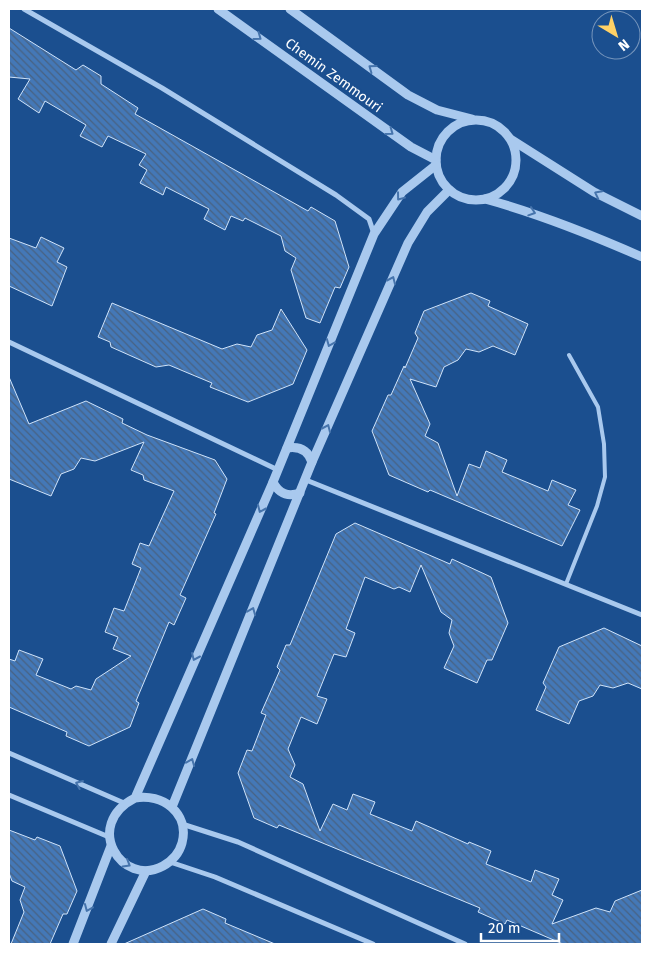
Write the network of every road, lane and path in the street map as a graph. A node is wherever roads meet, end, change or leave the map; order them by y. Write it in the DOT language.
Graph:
graph roads {
  1 [pos="24,9"];
  2 [pos="218,9"];
  3 [pos="290,9"];
  4 [pos="478,120"];
  5 [pos="512,140"];
  6 [pos="436,163"];
  7 [pos="449,190"];
  8 [pos="484,199"];
  9 [pos="642,216"];
  10 [pos="374,234"];
  11 [pos="642,257"];
  12 [pos="9,342"];
  13 [pos="569,355"];
  14 [pos="287,448"];
  15 [pos="312,462"];
  16 [pos="278,470"];
  17 [pos="306,480"];
  18 [pos="273,482"];
  19 [pos="300,493"];
  20 [pos="566,584"];
  21 [pos="642,615"];
  22 [pos="9,753"];
  23 [pos="9,795"];
  24 [pos="134,798"];
  25 [pos="124,803"];
  26 [pos="172,807"];
  27 [pos="182,824"];
  28 [pos="110,842"];
  29 [pos="170,862"];
  30 [pos="146,871"];
  31 [pos="73,944"];
  32 [pos="111,944"];
  33 [pos="373,944"];
  34 [pos="465,944"];
  1 -- 10 [label="street"];
  2 -- 6 [label="street, Chemin Zemmouri, one-way"];
  4 -- 3 [label="street, Chemin Zemmouri, one-way"];
  4 -- 5 [label="street"];
  4 -- 6 [label="street"];
  5 -- 8 [label="street"];
  9 -- 5 [label="street, one-way"];
  6 -- 7 [label="street"];
  6 -- 10 [label="street, one-way"];
  7 -- 8 [label="street"];
  15 -- 7 [label="street, one-way"];
  8 -- 11 [label="street, one-way"];
  10 -- 14 [label="street, one-way"];
  12 -- 16 [label="street"];
  13 -- 20 [label="lane"];
  14 -- 15 [label="street"];
  14 -- 16 [label="street"];
  15 -- 17 [label="street"];
  16 -- 18 [label="street"];
  17 -- 19 [label="street"];
  17 -- 20 [label="street"];
  18 -- 19 [label="street"];
  18 -- 24 [label="street, one-way"];
  26 -- 19 [label="street, one-way"];
  20 -- 21 [label="street"];
  25 -- 22 [label="street, one-way"];
  23 -- 28 [label="street"];
  24 -- 25 [label="street"];
  24 -- 26 [label="street"];
  25 -- 28 [label="street"];
  26 -- 27 [label="street"];
  27 -- 29 [label="street"];
  27 -- 34 [label="street"];
  28 -- 30 [label="street, one-way"];
  28 -- 31 [label="street, one-way"];
  29 -- 30 [label="street"];
  29 -- 33 [label="street"];
  30 -- 32 [label="street"];
}
